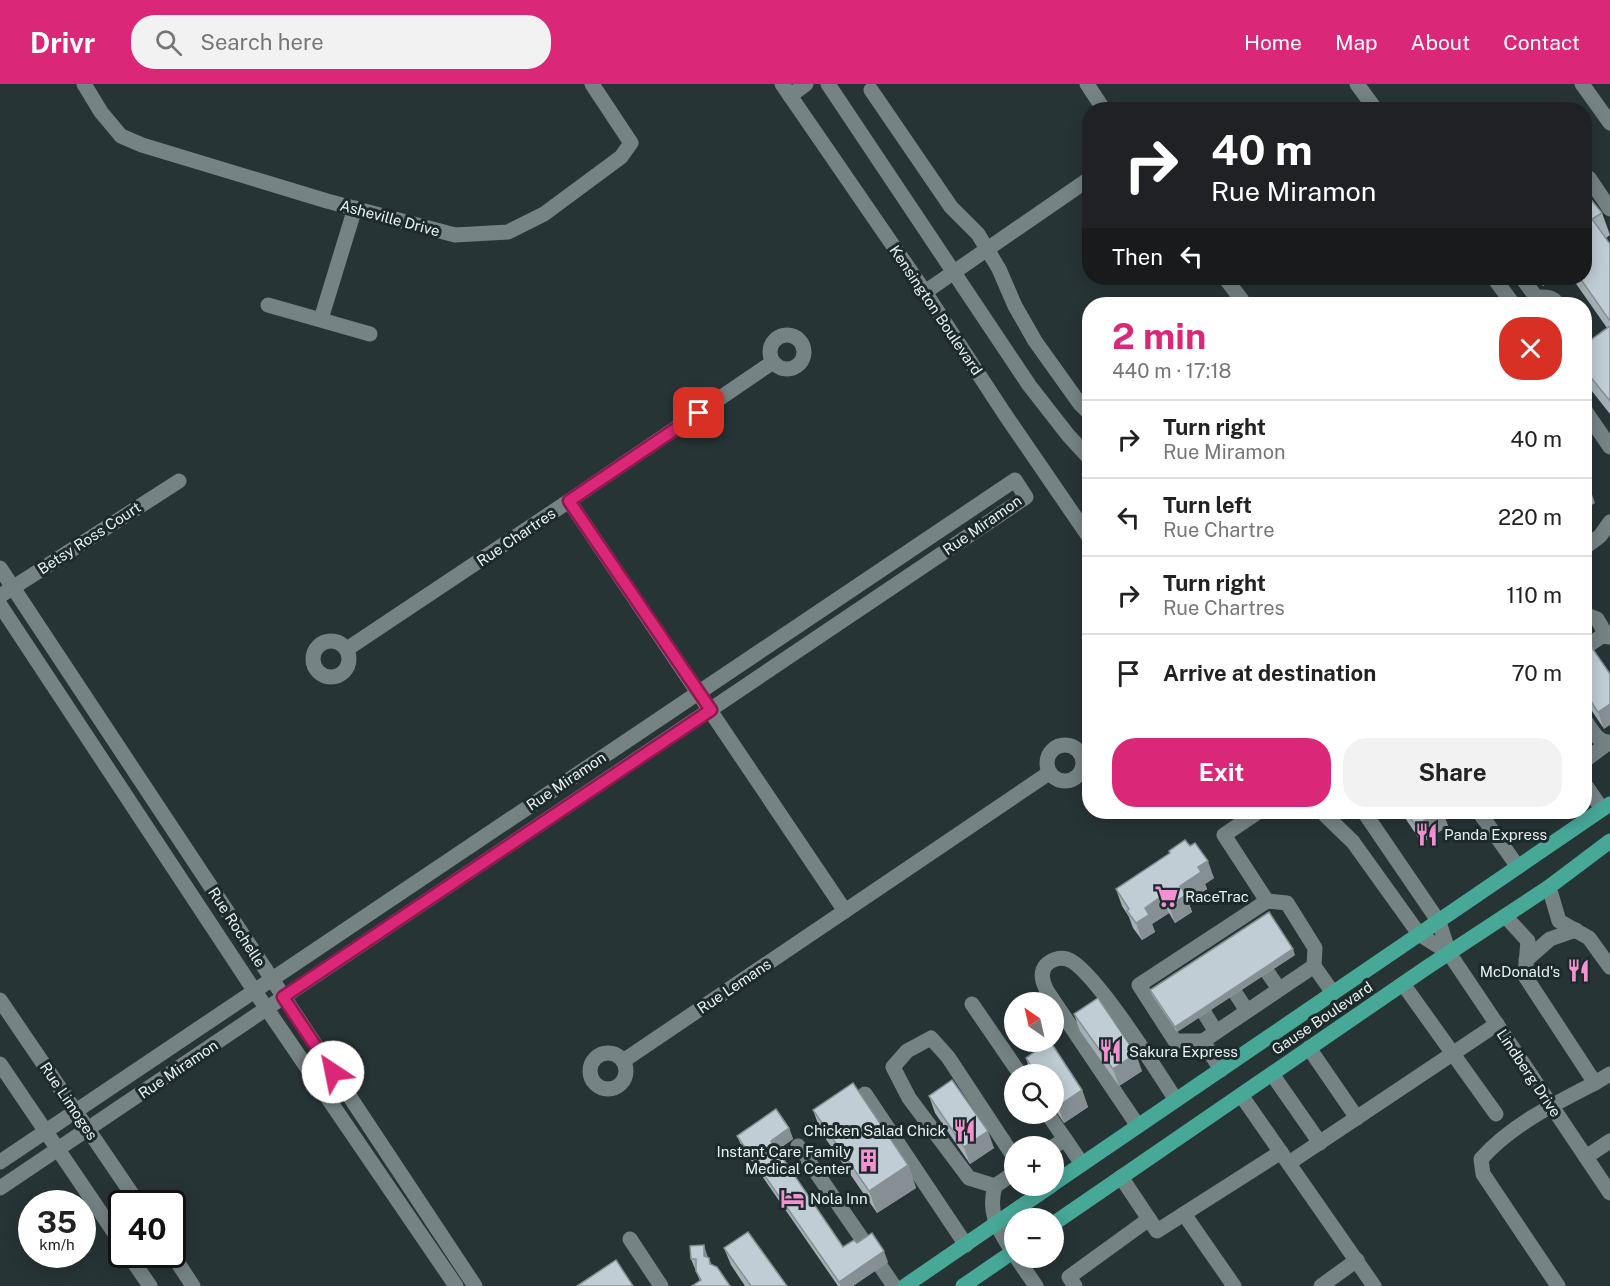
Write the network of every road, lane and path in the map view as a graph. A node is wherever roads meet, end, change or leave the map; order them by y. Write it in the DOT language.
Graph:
graph roads {
  1 [pos="84,84"];
  2 [pos="592,84"];
  3 [pos="806,84"];
  4 [pos="828,84"];
  5 [pos="1087,84"];
  6 [pos="1357,84"];
  7 [pos="1582,84"];
  8 [pos="786,90"];
  9 [pos="871,90"];
  10 [pos="1099,102"];
  11 [pos="1370,102"];
  12 [pos="1610,123"];
  13 [pos="1592,182"];
  14 [pos="1082,184"];
  15 [pos="355,208"];
  16 [pos="1610,209"];
  17 [pos="987,251"];
  18 [pos="954,272"];
  19 [pos="1230,285"];
  20 [pos="925,292"];
  21 [pos="1240,297"];
  22 [pos="268,304"];
  23 [pos="321,319"];
  24 [pos="370,333"];
  25 [pos="773,362"];
  26 [pos="1082,406"];
  27 [pos="1592,421"];
  28 [pos="1610,447"];
  29 [pos="1082,450"];
  30 [pos="179,480"];
  31 [pos="569,501"];
  32 [pos="1082,516"];
  33 [pos="1610,522"];
  34 [pos="1592,542"];
  35 [pos="0,568"];
  36 [pos="7,592"];
  37 [pos="0,605"];
  38 [pos="1592,617"];
  39 [pos="1608,636"];
  40 [pos="1592,643"];
  41 [pos="347,649"];
  42 [pos="699,692"];
  43 [pos="711,710"];
  44 [pos="97,714"];
  45 [pos="79,726"];
  46 [pos="1592,729"];
  47 [pos="1609,743"];
  48 [pos="1592,755"];
  49 [pos="1049,773"];
  50 [pos="1592,791"];
  51 [pos="1606,806"];
  52 [pos="1592,816"];
  53 [pos="1248,819"];
  54 [pos="1329,819"];
  55 [pos="1369,819"];
  56 [pos="1484,819"];
  57 [pos="1587,819"];
  58 [pos="1610,841"];
  59 [pos="1518,867"];
  60 [pos="1549,887"];
  61 [pos="1267,901"];
  62 [pos="845,911"];
  63 [pos="1506,916"];
  64 [pos="1236,921"];
  65 [pos="1439,922"];
  66 [pos="1576,930"];
  67 [pos="1419,934"];
  68 [pos="1245,935"];
  69 [pos="1204,943"];
  70 [pos="1449,953"];
  71 [pos="1212,956"];
  72 [pos="1526,960"];
  73 [pos="1174,962"];
  74 [pos="1314,966"];
  75 [pos="1610,967"];
  76 [pos="1268,973"];
  77 [pos="1182,976"];
  78 [pos="271,979"];
  79 [pos="1403,984"];
  80 [pos="254,990"];
  81 [pos="1279,990"];
  82 [pos="1333,993"];
  83 [pos="1236,994"];
  84 [pos="283,997"];
  85 [pos="0,1000"];
  86 [pos="972,1004"];
  87 [pos="267,1009"];
  88 [pos="1247,1011"];
  89 [pos="1205,1014"];
  90 [pos="1497,1024"];
  91 [pos="1216,1032"];
  92 [pos="1203,1041"];
  93 [pos="1309,1048"];
  94 [pos="1453,1053"];
  95 [pos="623,1061"];
  96 [pos="0,1064"];
  97 [pos="1013,1064"];
  98 [pos="1221,1070"];
  99 [pos="1272,1074"];
  100 [pos="1610,1074"];
  101 [pos="1595,1083"];
  102 [pos="865,1094"];
  103 [pos="1241,1095"];
  104 [pos="1176,1100"];
  105 [pos="1551,1106"];
  106 [pos="76,1111"];
  107 [pos="1496,1114"];
  108 [pos="1358,1118"];
  109 [pos="1138,1126"];
  110 [pos="88,1129"];
  111 [pos="45,1131"];
  112 [pos="1610,1141"];
  113 [pos="1004,1142"];
  114 [pos="1320,1143"];
  115 [pos="798,1146"];
  116 [pos="1064,1148"];
  117 [pos="58,1150"];
  118 [pos="1285,1157"];
  119 [pos="1586,1157"];
  120 [pos="0,1162"];
  121 [pos="1082,1164"];
  122 [pos="1064,1177"];
  123 [pos="1121,1177"];
  124 [pos="1004,1180"];
  125 [pos="994,1186"];
  126 [pos="0,1188"];
  127 [pos="129,1190"];
  128 [pos="1610,1193"];
  129 [pos="1036,1196"];
  130 [pos="1184,1214"];
  131 [pos="1064,1216"];
  132 [pos="1149,1219"];
  133 [pos="108,1223"];
  134 [pos="995,1223"];
  135 [pos="1004,1237"];
  136 [pos="630,1239"];
  137 [pos="966,1245"];
  138 [pos="869,1249"];
  139 [pos="458,1259"];
  140 [pos="1004,1259"];
  141 [pos="1357,1260"];
  142 [pos="881,1267"];
  143 [pos="138,1268"];
  144 [pos="181,1268"];
  145 [pos="444,1268"];
  146 [pos="1024,1268"];
  147 [pos="150,1286"];
  148 [pos="193,1286"];
  149 [pos="456,1286"];
  150 [pos="475,1286"];
  151 [pos="661,1286"];
  152 [pos="894,1286"];
  153 [pos="905,1286"];
  154 [pos="963,1286"];
  155 [pos="1036,1286"];
  156 [pos="1075,1286"];
  157 [pos="1234,1286"];
  158 [pos="1321,1286"];
  159 [pos="1374,1286"];
  160 [pos="1558,1286"];
  1 -- 15 [label="street, Asheville Drive"];
  2 -- 15 [label="street, Asheville Drive"];
  3 -- 8 [label="street"];
  4 -- 18 [label="street"];
  5 -- 10 [label="street"];
  6 -- 11 [label="street"];
  7 -- 12 [label="street"];
  8 -- 20 [label="street, Kensington Boulevard"];
  9 -- 17 [label="street"];
  13 -- 16 [label="street"];
  14 -- 17 [label="street"];
  15 -- 23 [label="street"];
  17 -- 18 [label="street"];
  17 -- 26 [label="street"];
  18 -- 20 [label="street"];
  18 -- 29 [label="street"];
  19 -- 21 [label="street"];
  20 -- 32 [label="street, Kensington Boulevard"];
  22 -- 23 [label="street"];
  23 -- 24 [label="street"];
  25 -- 31 [label="street, Rue Chartres"];
  27 -- 28 [label="street"];
  30 -- 36 [label="street, Betsy Ross Court"];
  31 -- 41 [label="street, Rue Chartres"];
  31 -- 42 [label="street"];
  33 -- 34 [label="street"];
  35 -- 36 [label="street, Rue Rochelle"];
  36 -- 44 [label="street, Rue Rochelle"];
  37 -- 45 [label="street, Rue Rochelle"];
  38 -- 39 [label="street"];
  39 -- 40 [label="street"];
  42 -- 43 [label="street"];
  42 -- 43 [label="street, Rue Miramon"];
  42 -- 78 [label="street, Rue Miramon"];
  43 -- 62 [label="street"];
  43 -- 84 [label="street, Rue Miramon"];
  44 -- 45 [label="street"];
  44 -- 78 [label="street, Rue Rochelle"];
  45 -- 80 [label="street, Rue Rochelle"];
  46 -- 47 [label="street"];
  47 -- 48 [label="street"];
  49 -- 62 [label="street, Rue Lemans"];
  50 -- 51 [label="street"];
  51 -- 52 [label="main road, Gause Boulevard"];
  53 -- 61 [label="street"];
  54 -- 67 [label="street"];
  55 -- 65 [label="street"];
  56 -- 59 [label="street"];
  57 -- 59 [label="main road, Gause Boulevard"];
  58 -- 60 [label="main road, Gause Boulevard"];
  59 -- 65 [label="main road, Gause Boulevard"];
  60 -- 63 [label="main road, Gause Boulevard"];
  60 -- 66 [label="street"];
  61 -- 64 [label="street"];
  61 -- 74 [label="street"];
  62 -- 95 [label="street, Rue Lemans"];
  63 -- 70 [label="main road, Gause Boulevard"];
  63 -- 72 [label="street"];
  64 -- 68 [label="street"];
  64 -- 69 [label="street"];
  65 -- 67 [label="main road, Gause Boulevard"];
  65 -- 70 [label="street"];
  66 -- 72 [label="street"];
  66 -- 75 [label="street"];
  67 -- 70 [label="street"];
  67 -- 82 [label="main road, Gause Boulevard"];
  69 -- 71 [label="street"];
  69 -- 73 [label="street"];
  70 -- 79 [label="main road, Gause Boulevard"];
  70 -- 90 [label="street, Lindberg Drive"];
  72 -- 101 [label="street"];
  73 -- 77 [label="street"];
  73 -- 92 [label="street"];
  74 -- 81 [label="street"];
  74 -- 82 [label="street"];
  76 -- 81 [label="street"];
  78 -- 80 [label="street, Rue Miramon"];
  78 -- 84 [label="street, Rue Rochelle"];
  79 -- 93 [label="main road, Gause Boulevard"];
  79 -- 94 [label="street"];
  80 -- 87 [label="street, Rue Rochelle"];
  80 -- 106 [label="street, Rue Miramon"];
  81 -- 88 [label="street"];
  82 -- 98 [label="main road, Gause Boulevard"];
  83 -- 88 [label="street"];
  84 -- 87 [label="street, Rue Miramon"];
  84 -- 139 [label="street, Rue Rochelle"];
  85 -- 106 [label="street, Rue Limoges"];
  86 -- 97 [label="street"];
  87 -- 110 [label="street, Rue Miramon"];
  87 -- 145 [label="street, Rue Rochelle"];
  88 -- 91 [label="street"];
  89 -- 91 [label="street"];
  90 -- 94 [label="street"];
  90 -- 105 [label="street, Lindberg Drive"];
  91 -- 92 [label="street"];
  92 -- 98 [label="street"];
  93 -- 99 [label="main road, Gause Boulevard"];
  93 -- 108 [label="street"];
  94 -- 107 [label="street"];
  94 -- 108 [label="street"];
  96 -- 111 [label="street"];
  98 -- 104 [label="main road, Gause Boulevard"];
  99 -- 103 [label="main road, Gause Boulevard"];
  99 -- 114 [label="street"];
  100 -- 101 [label="street"];
  101 -- 105 [label="street"];
  102 -- 137 [label="street"];
  103 -- 118 [label="street"];
  103 -- 123 [label="main road, Gause Boulevard"];
  104 -- 109 [label="main road, Gause Boulevard"];
  104 -- 109 [label="street"];
  105 -- 119 [label="street, Lindberg Drive"];
  105 -- 160 [label="street"];
  106 -- 110 [label="street, Rue Limoges"];
  106 -- 111 [label="street, Rue Miramon"];
  108 -- 114 [label="street"];
  109 -- 121 [label="main road, Gause Boulevard"];
  110 -- 117 [label="street, Rue Miramon"];
  110 -- 127 [label="street, Rue Limoges"];
  111 -- 117 [label="street"];
  111 -- 120 [label="street, Rue Miramon"];
  112 -- 119 [label="street"];
  113 -- 125 [label="street"];
  114 -- 118 [label="street"];
  115 -- 138 [label="street"];
  116 -- 121 [label="street"];
  117 -- 126 [label="street, Rue Miramon"];
  117 -- 133 [label="street"];
  118 -- 130 [label="street"];
  118 -- 141 [label="street"];
  119 -- 128 [label="street, Lindberg Drive"];
  121 -- 122 [label="main road, Gause Boulevard"];
  123 -- 131 [label="main road, Gause Boulevard"];
  123 -- 132 [label="street"];
  124 -- 125 [label="street"];
  125 -- 134 [label="street"];
  129 -- 134 [label="main road, Gause Boulevard"];
  130 -- 132 [label="street"];
  130 -- 157 [label="street"];
  132 -- 156 [label="street"];
  134 -- 135 [label="street"];
  134 -- 137 [label="main road, Gause Boulevard"];
  136 -- 151 [label="street"];
  137 -- 153 [label="main road, Gause Boulevard"];
  139 -- 145 [label="street"];
  139 -- 150 [label="street, Rue Rochelle"];
  140 -- 154 [label="main road"];
  141 -- 158 [label="street"];
  141 -- 159 [label="street"];
  142 -- 152 [label="street"];
  143 -- 147 [label="street"];
  144 -- 148 [label="street"];
  145 -- 149 [label="street, Rue Rochelle"];
  146 -- 155 [label="street"];
}
